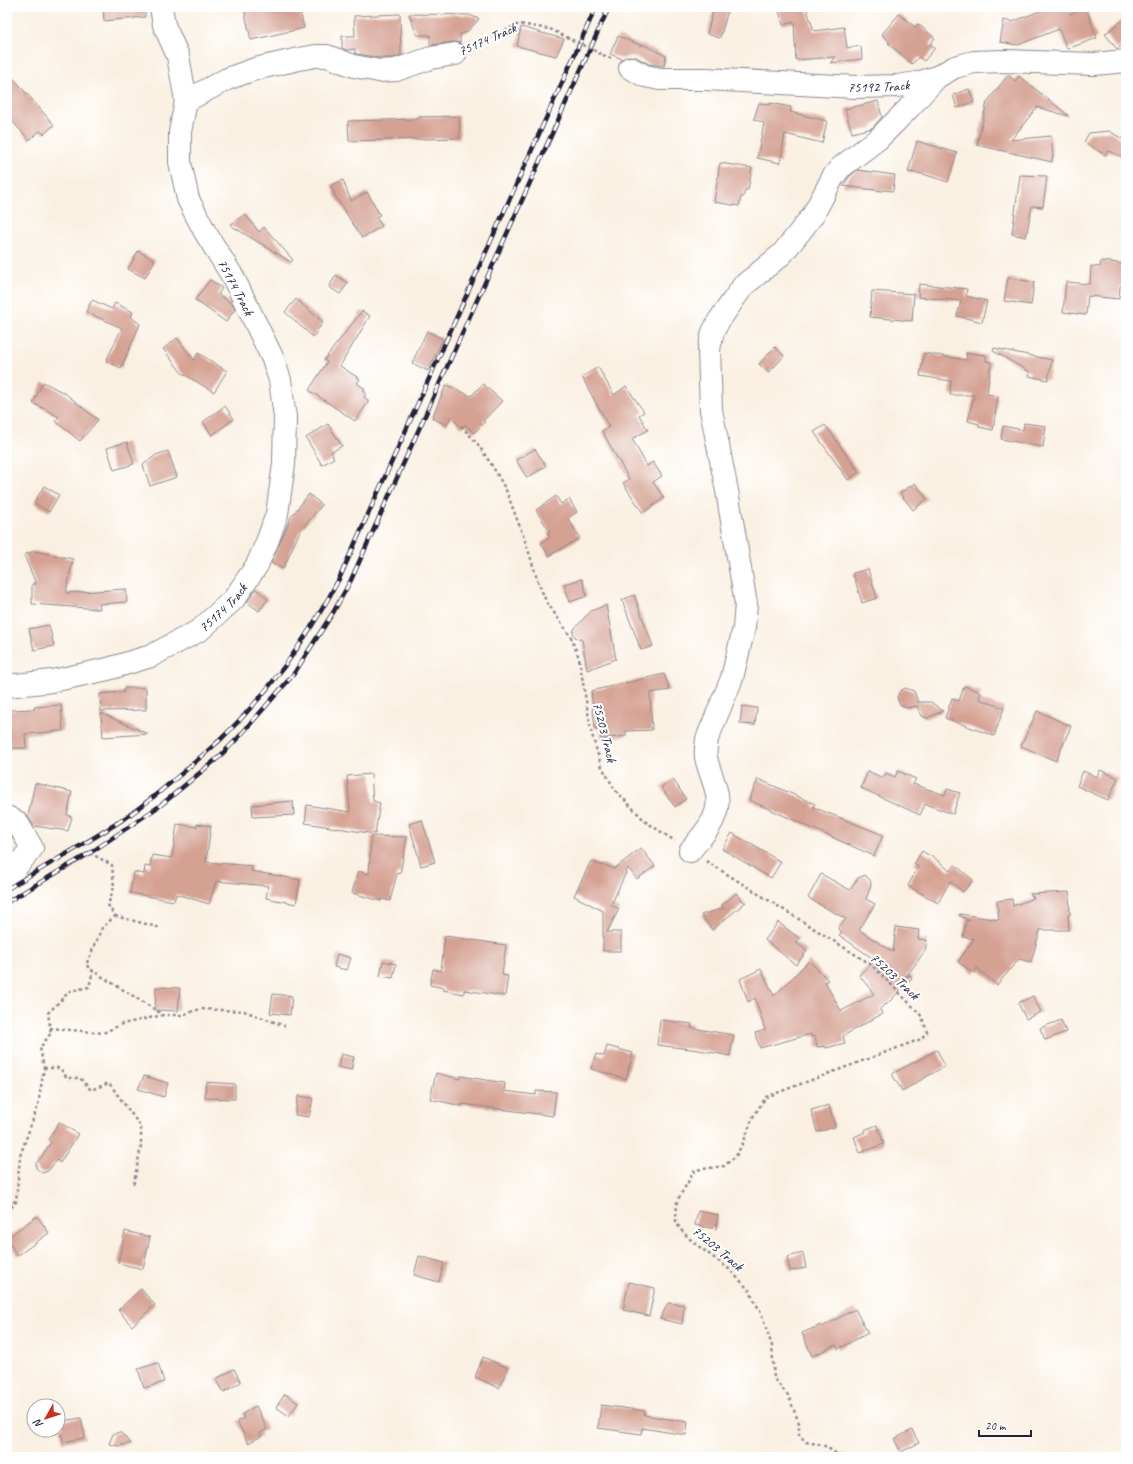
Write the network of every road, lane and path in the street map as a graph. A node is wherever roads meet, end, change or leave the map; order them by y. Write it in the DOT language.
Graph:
graph roads {
  1 [pos="161,7"];
  2 [pos="455,54"];
  3 [pos="603,55"];
  4 [pos="1126,61"];
  5 [pos="630,68"];
  6 [pos="937,76"];
  7 [pos="186,101"];
  8 [pos="460,426"];
  9 [pos="7,686"];
  10 [pos="12,820"];
  11 [pos="690,851"];
  12 [pos="90,853"];
  13 [pos="7,877"];
  14 [pos="116,916"];
  15 [pos="161,928"];
  16 [pos="93,971"];
  17 [pos="163,1015"];
  18 [pos="285,1026"];
  19 [pos="50,1028"];
  20 [pos="44,1068"];
  21 [pos="133,1187"];
  22 [pos="7,1200"];
  23 [pos="16,1202"];
  24 [pos="7,1212"];
  25 [pos="842,1457"];
  1 -- 7 [label="street"];
  2 -- 3 [label="path, 75174 Track, bridge"];
  2 -- 7 [label="street, 75174 Track"];
  4 -- 6 [label="street, 75192 Track"];
  5 -- 6 [label="street, 75192 Track"];
  6 -- 11 [label="street"];
  7 -- 9 [label="street, 75174 Track"];
  8 -- 11 [label="path, 75203 Track"];
  10 -- 13 [label="street"];
  11 -- 25 [label="path, 75203 Track"];
  12 -- 14 [label="path"];
  14 -- 15 [label="path"];
  14 -- 16 [label="path"];
  16 -- 17 [label="path"];
  16 -- 19 [label="path"];
  17 -- 18 [label="path"];
  17 -- 19 [label="path"];
  19 -- 20 [label="path"];
  20 -- 21 [label="path"];
  20 -- 23 [label="path"];
  22 -- 23 [label="path"];
  23 -- 24 [label="path"];
}
